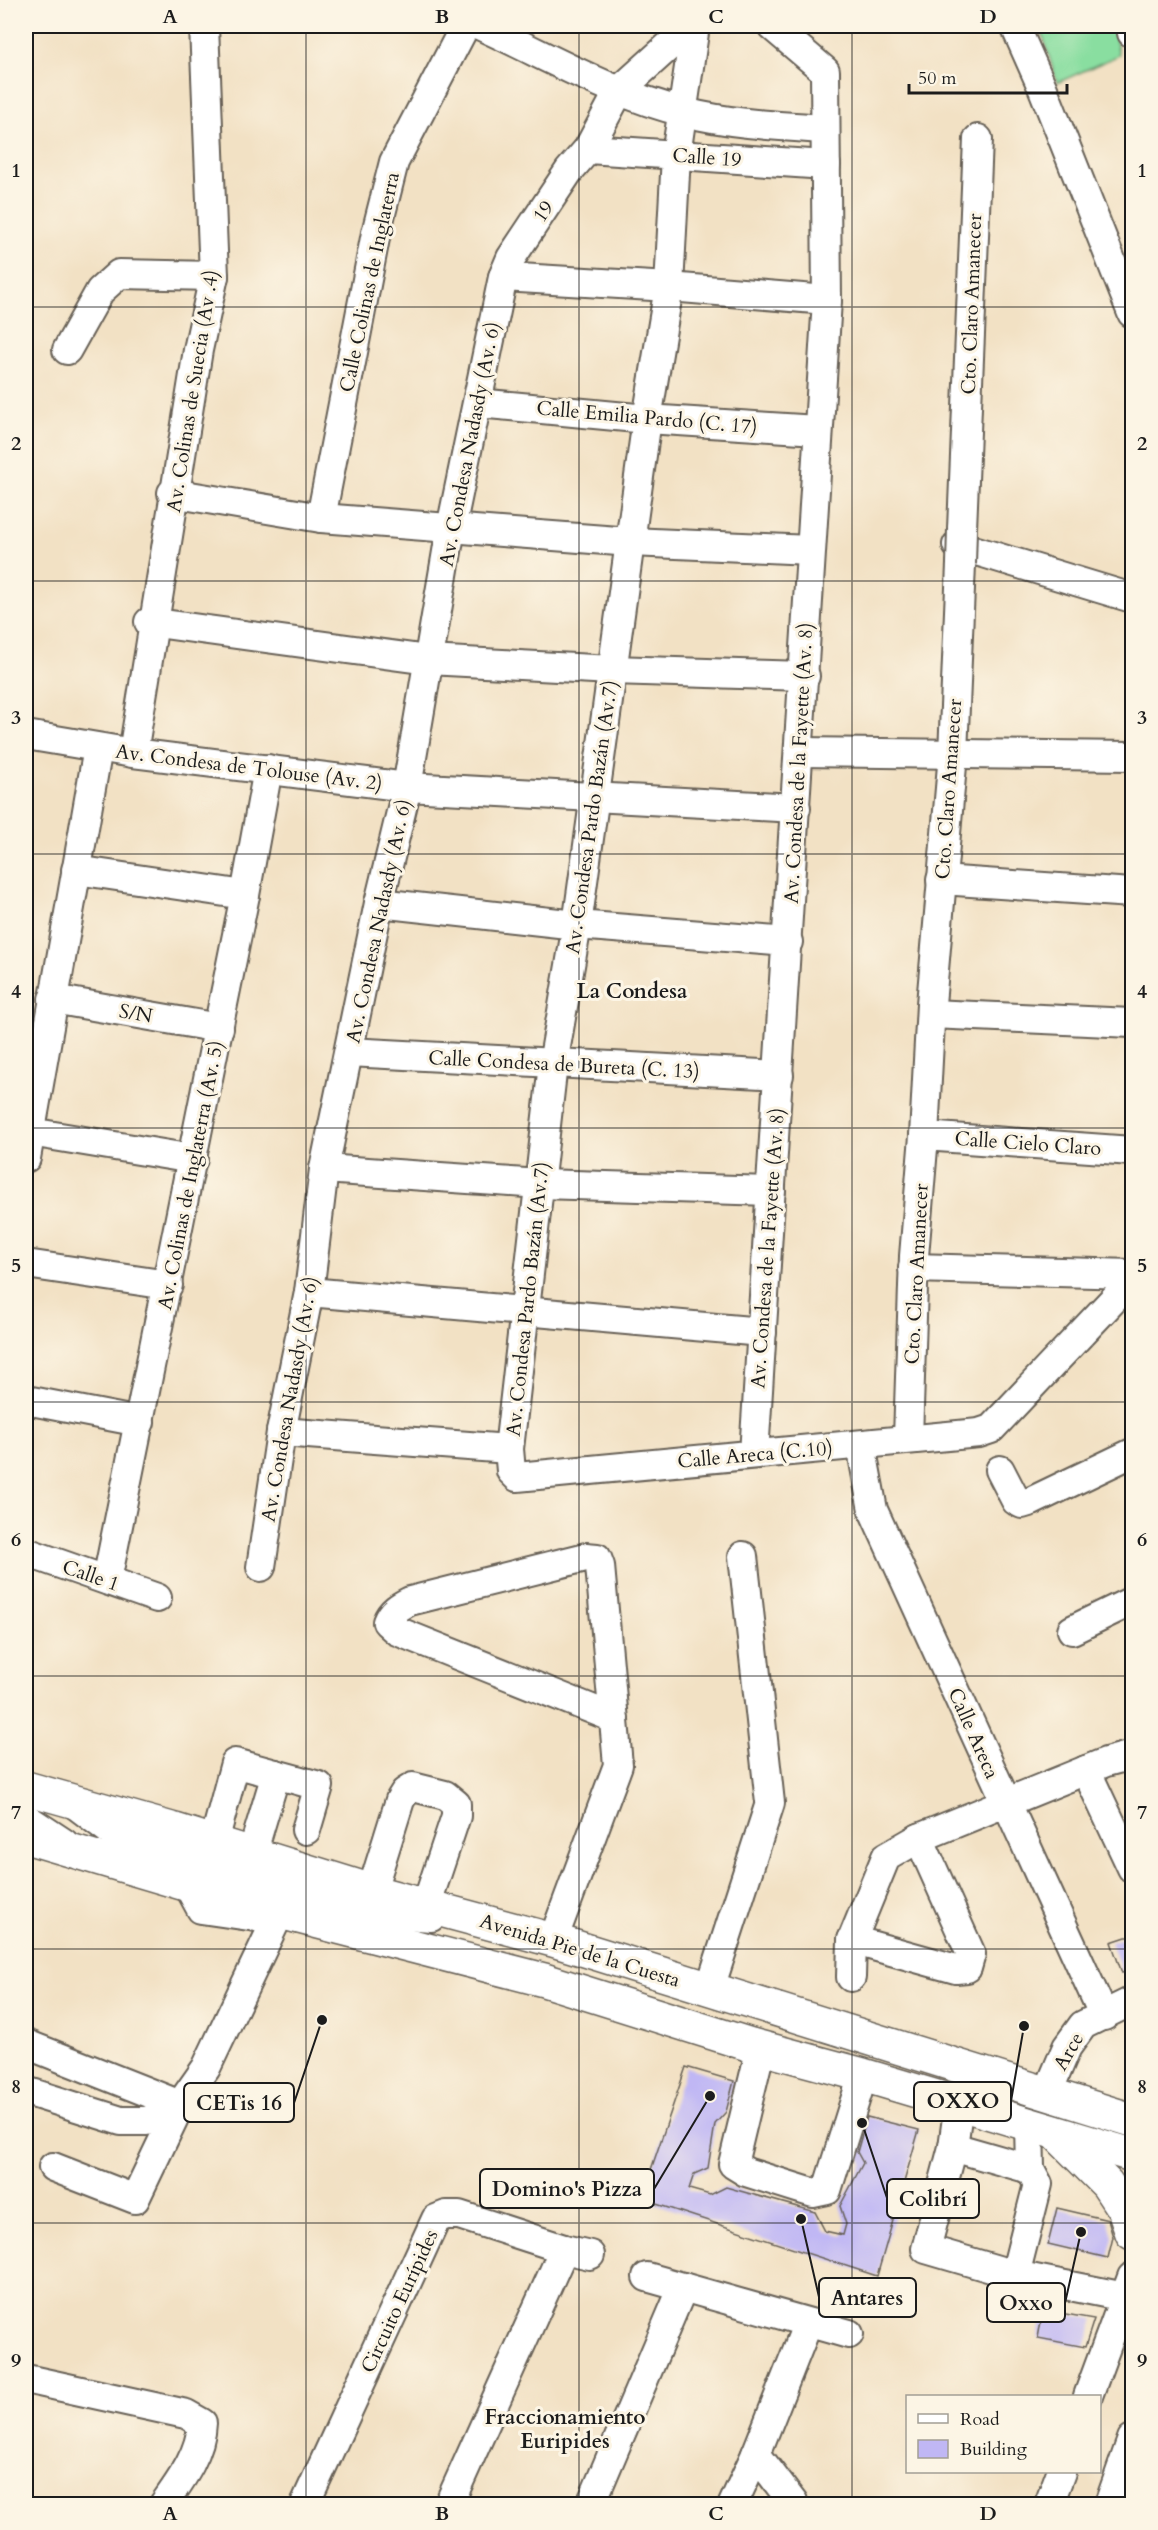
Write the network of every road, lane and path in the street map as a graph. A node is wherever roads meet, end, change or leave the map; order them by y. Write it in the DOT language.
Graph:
graph roads {
  1 [pos="204,26"];
  2 [pos="465,26"];
  3 [pos="482,26"];
  4 [pos="693,26"];
  5 [pos="772,26"];
  6 [pos="1015,26"];
  7 [pos="1131,26"];
  8 [pos="1132,33"];
  9 [pos="619,90"];
  10 [pos="681,112"];
  11 [pos="728,122"];
  12 [pos="825,129"];
  13 [pos="978,139"];
  14 [pos="588,149"];
  15 [pos="676,155"];
  16 [pos="724,159"];
  17 [pos="826,165"];
  18 [pos="214,276"];
  19 [pos="503,277"];
  20 [pos="669,287"];
  21 [pos="827,300"];
  22 [pos="1132,313"];
  23 [pos="67,350"];
  24 [pos="478,403"];
  25 [pos="647,419"];
  26 [pos="817,430"];
  27 [pos="174,493"];
  28 [pos="321,518"];
  29 [pos="451,528"];
  30 [pos="631,542"];
  31 [pos="960,546"];
  32 [pos="810,550"];
  33 [pos="1132,598"];
  34 [pos="152,622"];
  35 [pos="428,660"];
  36 [pos="612,670"];
  37 [pos="805,676"];
  38 [pos="26,735"];
  39 [pos="98,748"];
  40 [pos="800,752"];
  41 [pos="133,753"];
  42 [pos="952,754"];
  43 [pos="1132,756"];
  44 [pos="268,769"];
  45 [pos="407,787"];
  46 [pos="595,798"];
  47 [pos="796,808"];
  48 [pos="76,870"];
  49 [pos="941,880"];
  50 [pos="1132,892"];
  51 [pos="245,895"];
  52 [pos="379,903"];
  53 [pos="577,925"];
  54 [pos="788,942"];
  55 [pos="53,999"];
  56 [pos="931,1014"];
  57 [pos="1132,1023"];
  58 [pos="219,1028"];
  59 [pos="349,1052"];
  60 [pos="553,1064"];
  61 [pos="779,1075"];
  62 [pos="924,1136"];
  63 [pos="28,1145"];
  64 [pos="1132,1150"];
  65 [pos="193,1159"];
  66 [pos="324,1169"];
  67 [pos="540,1184"];
  68 [pos="771,1191"];
  69 [pos="26,1263"];
  70 [pos="914,1268"];
  71 [pos="1132,1274"];
  72 [pos="1132,1280"];
  73 [pos="168,1285"];
  74 [pos="309,1292"];
  75 [pos="524,1313"];
  76 [pos="762,1332"];
  77 [pos="26,1400"];
  78 [pos="140,1422"];
  79 [pos="281,1432"];
  80 [pos="908,1438"];
  81 [pos="861,1444"];
  82 [pos="510,1449"];
  83 [pos="1132,1453"];
  84 [pos="754,1454"];
  85 [pos="1000,1470"];
  86 [pos="517,1477"];
  87 [pos="26,1552"];
  88 [pos="743,1556"];
  89 [pos="261,1567"];
  90 [pos="107,1580"];
  91 [pos="158,1598"];
  92 [pos="1132,1601"];
  93 [pos="1072,1630"];
  94 [pos="614,1718"];
  95 [pos="1132,1755"];
  96 [pos="1086,1770"];
  97 [pos="276,1774"];
  98 [pos="26,1788"];
  99 [pos="70,1800"];
  100 [pos="1006,1804"];
  101 [pos="26,1818"];
  102 [pos="306,1830"];
  103 [pos="26,1837"];
  104 [pos="919,1838"];
  105 [pos="214,1842"];
  106 [pos="82,1854"];
  107 [pos="252,1854"];
  108 [pos="1132,1868"];
  109 [pos="372,1890"];
  110 [pos="426,1905"];
  111 [pos="275,1911"];
  112 [pos="495,1923"];
  113 [pos="553,1940"];
  114 [pos="852,1940"];
  115 [pos="851,1977"];
  116 [pos="710,1988"];
  117 [pos="1132,2001"];
  118 [pos="1104,2016"];
  119 [pos="26,2044"];
  120 [pos="761,2047"];
  121 [pos="863,2075"];
  122 [pos="912,2089"];
  123 [pos="26,2091"];
  124 [pos="1047,2094"];
  125 [pos="959,2103"];
  126 [pos="180,2105"];
  127 [pos="1132,2120"];
  128 [pos="1042,2128"];
  129 [pos="1132,2134"];
  130 [pos="953,2147"];
  131 [pos="1132,2155"];
  132 [pos="53,2167"];
  133 [pos="1030,2169"];
  134 [pos="1132,2233"];
  135 [pos="1015,2275"];
  136 [pos="648,2277"];
  137 [pos="683,2287"];
  138 [pos="1128,2297"];
  139 [pos="808,2323"];
  140 [pos="849,2334"];
  141 [pos="26,2379"];
  142 [pos="1089,2395"];
  143 [pos="1132,2439"];
  144 [pos="756,2454"];
  145 [pos="1061,2473"];
  146 [pos="164,2505"];
  147 [pos="305,2505"];
  148 [pos="449,2505"];
  149 [pos="591,2505"];
  150 [pos="733,2505"];
  151 [pos="794,2505"];
  152 [pos="1049,2505"];
  153 [pos="1109,2505"];
  1 -- 18 [label="street, Av. Colinas de Suecia (Av .4)"];
  2 -- 28 [label="street, Calle Colinas de Inglaterra"];
  3 -- 9 [label="street"];
  4 -- 9 [label="street"];
  4 -- 10 [label="street, Av. Condesa Pardo Bazán (Av.7)"];
  5 -- 12 [label="street, Av. Condesa de la Fayette (Av. 8)"];
  6 -- 22 [label="street"];
  7 -- 8 [label="street"];
  9 -- 10 [label="street"];
  9 -- 14 [label="street, 19"];
  10 -- 11 [label="street"];
  10 -- 15 [label="street, Av. Condesa Pardo Bazán (Av.7)"];
  11 -- 12 [label="street"];
  11 -- 16 [label="street"];
  12 -- 17 [label="street, Av. Condesa de la Fayette (Av. 8)"];
  13 -- 31 [label="street, Cto. Claro Amanecer"];
  14 -- 15 [label="street, Calle 19"];
  14 -- 19 [label="street, 19"];
  15 -- 16 [label="street, Calle 19"];
  15 -- 20 [label="street, Av. Condesa Pardo Bazán (Av.7)"];
  16 -- 17 [label="street, Calle 19"];
  17 -- 21 [label="street, Av. Condesa de la Fayette (Av. 8)"];
  18 -- 23 [label="street"];
  18 -- 27 [label="street, Av. Colinas de Suecia (Av .4)"];
  19 -- 20 [label="street"];
  19 -- 24 [label="street, Av. Condesa Nadasdy (Av. 6)"];
  20 -- 21 [label="street"];
  20 -- 25 [label="street, Av. Condesa Pardo Bazán (Av.7)"];
  21 -- 26 [label="street, Av. Condesa de la Fayette (Av. 8)"];
  24 -- 25 [label="street, Calle Emilia Pardo (C. 17)"];
  24 -- 29 [label="street, Av. Condesa Nadasdy (Av. 6)"];
  25 -- 26 [label="street, Calle Emilia Pardo (C. 17)"];
  25 -- 30 [label="street, Av. Condesa Pardo Bazán (Av.7)"];
  26 -- 32 [label="street, Av. Condesa de la Fayette (Av. 8)"];
  27 -- 28 [label="street"];
  27 -- 34 [label="street, Av. Colinas de Suecia (Av .4)"];
  28 -- 29 [label="street"];
  29 -- 30 [label="street"];
  29 -- 35 [label="street, Av. Condesa Nadasdy (Av. 6)"];
  30 -- 32 [label="street"];
  30 -- 36 [label="street, Av. Condesa Pardo Bazán (Av.7)"];
  31 -- 33 [label="street"];
  31 -- 42 [label="street, Cto. Claro Amanecer"];
  32 -- 37 [label="street, Av. Condesa de la Fayette (Av. 8)"];
  34 -- 35 [label="street"];
  34 -- 41 [label="street, Av. Colinas de Suecia (Av .4)"];
  35 -- 36 [label="street"];
  35 -- 45 [label="street, Av. Condesa Nadasdy (Av. 6)"];
  36 -- 37 [label="street"];
  36 -- 46 [label="street, Av. Condesa Pardo Bazán (Av.7)"];
  37 -- 40 [label="street, Av. Condesa de la Fayette (Av. 8)"];
  38 -- 39 [label="street, Av. Condesa de Tolouse (Av. 2)"];
  39 -- 41 [label="street, Av. Condesa de Tolouse (Av. 2)"];
  39 -- 48 [label="street"];
  40 -- 42 [label="street"];
  40 -- 47 [label="street, Av. Condesa de la Fayette (Av. 8)"];
  41 -- 44 [label="street, Av. Condesa de Tolouse (Av. 2)"];
  42 -- 43 [label="street"];
  42 -- 49 [label="street, Cto. Claro Amanecer"];
  44 -- 45 [label="street, Av. Condesa de Tolouse (Av. 2)"];
  44 -- 51 [label="street, Av. Colinas de Inglaterra (Av. 5)"];
  45 -- 46 [label="street, Av. Condesa de Tolouse (Av. 2)"];
  45 -- 52 [label="street, Av. Condesa Nadasdy (Av. 6)"];
  46 -- 47 [label="street, Av. Condesa de Tolouse (Av. 2)"];
  46 -- 53 [label="street, Av. Condesa Pardo Bazán (Av.7)"];
  47 -- 54 [label="street, Av. Condesa de la Fayette (Av. 8)"];
  48 -- 51 [label="street"];
  48 -- 55 [label="street"];
  49 -- 50 [label="street"];
  49 -- 56 [label="street, Cto. Claro Amanecer"];
  51 -- 58 [label="street, Av. Colinas de Inglaterra (Av. 5)"];
  52 -- 53 [label="street"];
  52 -- 59 [label="street, Av. Condesa Nadasdy (Av. 6)"];
  53 -- 54 [label="street"];
  53 -- 60 [label="street, Av. Condesa Pardo Bazán (Av.7)"];
  54 -- 61 [label="street, Av. Condesa de la Fayette (Av. 8)"];
  55 -- 58 [label="street, S/N"];
  55 -- 63 [label="street"];
  56 -- 57 [label="street"];
  56 -- 62 [label="street, Cto. Claro Amanecer"];
  58 -- 65 [label="street, Av. Colinas de Inglaterra (Av. 5)"];
  59 -- 60 [label="street, Calle Condesa de Bureta (C. 13)"];
  59 -- 66 [label="street, Av. Condesa Nadasdy (Av. 6)"];
  60 -- 61 [label="street, Calle Condesa de Bureta (C. 13)"];
  60 -- 67 [label="street, Av. Condesa Pardo Bazán (Av.7)"];
  61 -- 68 [label="street, Av. Condesa de la Fayette (Av. 8)"];
  62 -- 64 [label="street, Calle Cielo Claro"];
  62 -- 70 [label="street, Cto. Claro Amanecer"];
  63 -- 65 [label="street"];
  65 -- 73 [label="street, Av. Colinas de Inglaterra (Av. 5)"];
  66 -- 67 [label="street"];
  66 -- 74 [label="street, Av. Condesa Nadasdy (Av. 6)"];
  67 -- 68 [label="street"];
  67 -- 75 [label="street, Av. Condesa Pardo Bazán (Av.7)"];
  68 -- 76 [label="street, Av. Condesa de la Fayette (Av. 8)"];
  69 -- 73 [label="street"];
  70 -- 71 [label="street"];
  70 -- 80 [label="street, Cto. Claro Amanecer"];
  72 -- 80 [label="street, Calle Areca (C.10)"];
  73 -- 78 [label="street, Av. Colinas de Inglaterra (Av. 5)"];
  74 -- 75 [label="street"];
  74 -- 79 [label="street, Av. Condesa Nadasdy (Av. 6)"];
  75 -- 76 [label="street"];
  75 -- 82 [label="street, Av. Condesa Pardo Bazán (Av.7)"];
  76 -- 84 [label="street, Av. Condesa de la Fayette (Av. 8)"];
  77 -- 78 [label="street"];
  78 -- 90 [label="street, Av. Colinas de Inglaterra (Av. 5)"];
  79 -- 82 [label="street"];
  79 -- 89 [label="street, Av. Condesa Nadasdy (Av. 6)"];
  80 -- 81 [label="street, Calle Areca (C.10)"];
  81 -- 84 [label="street, Calle Areca (C.10)"];
  81 -- 100 [label="street, Calle Areca"];
  82 -- 86 [label="street, Av. Condesa Pardo Bazán (Av.7)"];
  83 -- 85 [label="street"];
  84 -- 86 [label="street, Calle Areca (C.10)"];
  87 -- 90 [label="street, Calle 1"];
  88 -- 116 [label="street"];
  90 -- 91 [label="street, Calle 1"];
  92 -- 93 [label="street"];
  94 -- 94 [label="street"];
  94 -- 113 [label="street"];
  95 -- 96 [label="street"];
  96 -- 100 [label="street"];
  96 -- 108 [label="street"];
  97 -- 102 [label="street"];
  97 -- 105 [label="street"];
  97 -- 107 [label="street"];
  98 -- 99 [label="main road, Avenida Pie de la Cuesta"];
  99 -- 105 [label="main road, Avenida Pie de la Cuesta"];
  99 -- 112 [label="street"];
  100 -- 104 [label="street"];
  100 -- 118 [label="street, Calle Areca"];
  101 -- 106 [label="street"];
  103 -- 106 [label="main road, Avenida Pie de la Cuesta"];
  104 -- 114 [label="street"];
  104 -- 114 [label="street"];
  105 -- 107 [label="main road, Avenida Pie de la Cuesta"];
  106 -- 111 [label="main road, Avenida Pie de la Cuesta"];
  107 -- 109 [label="main road, Avenida Pie de la Cuesta"];
  109 -- 110 [label="main road, Avenida Pie de la Cuesta"];
  109 -- 110 [label="street"];
  110 -- 112 [label="main road, Avenida Pie de la Cuesta"];
  111 -- 120 [label="main road, Avenida Pie de la Cuesta"];
  111 -- 126 [label="street"];
  112 -- 113 [label="main road, Avenida Pie de la Cuesta"];
  113 -- 116 [label="main road, Avenida Pie de la Cuesta"];
  114 -- 115 [label="street"];
  116 -- 124 [label="main road, Avenida Pie de la Cuesta"];
  117 -- 118 [label="street, Arce"];
  118 -- 124 [label="street, Arce"];
  119 -- 126 [label="street"];
  120 -- 121 [label="main road, Avenida Pie de la Cuesta"];
  120 -- 121 [label="street"];
  121 -- 122 [label="main road, Avenida Pie de la Cuesta"];
  122 -- 125 [label="main road, Avenida Pie de la Cuesta"];
  122 -- 129 [label="street"];
  123 -- 126 [label="street"];
  124 -- 127 [label="main road, Avenida Pie de la Cuesta"];
  125 -- 128 [label="main road, Avenida Pie de la Cuesta"];
  125 -- 130 [label="street"];
  126 -- 132 [label="street"];
  128 -- 131 [label="main road, Avenida Pie de la Cuesta"];
  128 -- 133 [label="street"];
  128 -- 134 [label="main road"];
  130 -- 133 [label="street"];
  130 -- 135 [label="street"];
  133 -- 135 [label="street"];
  135 -- 138 [label="street"];
  136 -- 137 [label="street"];
  137 -- 139 [label="street"];
  137 -- 149 [label="street"];
  138 -- 142 [label="street"];
  139 -- 140 [label="street"];
  139 -- 144 [label="street"];
  141 -- 146 [label="street"];
  143 -- 153 [label="street"];
  144 -- 150 [label="street"];
  144 -- 151 [label="street"];
  145 -- 152 [label="street"];
  147 -- 148 [label="street, Circuito Eurípides"];
}
